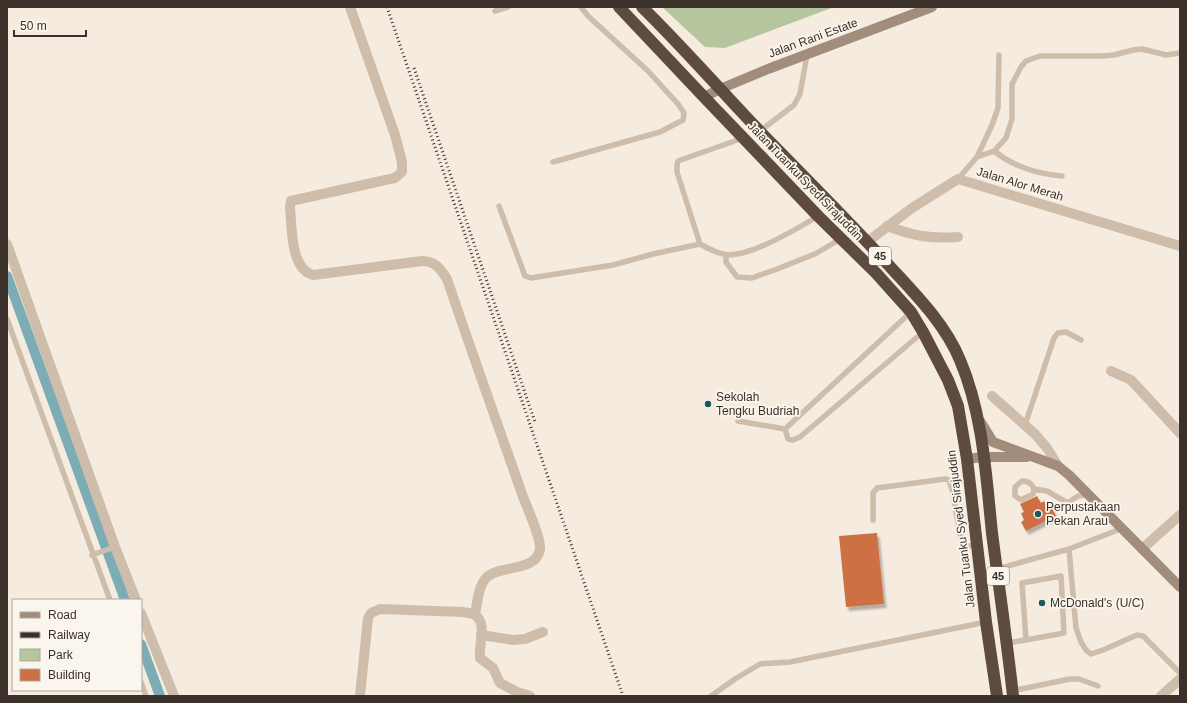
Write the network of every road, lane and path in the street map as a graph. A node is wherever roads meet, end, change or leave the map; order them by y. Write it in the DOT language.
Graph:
graph roads {
  1 [pos="350,7"];
  2 [pos="508,7"];
  3 [pos="581,7"];
  4 [pos="620,7"];
  5 [pos="642,7"];
  6 [pos="932,7"];
  7 [pos="494,11"];
  8 [pos="1180,53"];
  9 [pos="807,55"];
  10 [pos="1000,55"];
  11 [pos="720,89"];
  12 [pos="704,97"];
  13 [pos="760,132"];
  14 [pos="743,138"];
  15 [pos="994,151"];
  16 [pos="977,157"];
  17 [pos="553,162"];
  18 [pos="1062,176"];
  19 [pos="958,178"];
  20 [pos="499,206"];
  21 [pos="818,216"];
  22 [pos="887,226"];
  23 [pos="958,237"];
  24 [pos="842,238"];
  25 [pos="868,242"];
  26 [pos="7,244"];
  27 [pos="700,244"];
  28 [pos="1180,246"];
  29 [pos="726,255"];
  30 [pos="911,312"];
  31 [pos="7,319"];
  32 [pos="923,332"];
  33 [pos="1081,340"];
  34 [pos="1111,371"];
  35 [pos="992,396"];
  36 [pos="976,412"];
  37 [pos="738,421"];
  38 [pos="1025,425"];
  39 [pos="785,429"];
  40 [pos="1180,433"];
  41 [pos="983,457"];
  42 [pos="1035,457"];
  43 [pos="967,459"];
  44 [pos="1058,466"];
  45 [pos="1034,489"];
  46 [pos="1090,494"];
  47 [pos="1180,515"];
  48 [pos="873,520"];
  49 [pos="1122,528"];
  50 [pos="976,545"];
  51 [pos="112,548"];
  52 [pos="1069,549"];
  53 [pos="1142,549"];
  54 [pos="95,554"];
  55 [pos="997,569"];
  56 [pos="1180,587"];
  57 [pos="110,599"];
  58 [pos="136,599"];
  59 [pos="475,615"];
  60 [pos="142,616"];
  61 [pos="986,622"];
  62 [pos="543,632"];
  63 [pos="481,635"];
  64 [pos="1026,640"];
  65 [pos="1006,643"];
  66 [pos="1180,673"];
  67 [pos="1180,679"];
  68 [pos="142,685"];
  69 [pos="1098,686"];
  70 [pos="1013,694"];
  71 [pos="146,696"];
  72 [pos="174,696"];
  73 [pos="360,696"];
  74 [pos="530,696"];
  75 [pos="711,696"];
  76 [pos="997,696"];
  77 [pos="1161,696"];
  1 -- 59 [label="street"];
  2 -- 7 [label="lane"];
  3 -- 17 [label="lane"];
  4 -- 12 [label="highway, Jalan Tuanku Syed Sirajuddin / 45"];
  5 -- 11 [label="highway, Jalan Tuanku Syed Sirajuddin / 45"];
  6 -- 9 [label="street, Jalan Rani Estate"];
  8 -- 15 [label="lane"];
  9 -- 11 [label="street, Jalan Rani Estate"];
  9 -- 13 [label="lane"];
  10 -- 16 [label="lane"];
  11 -- 12 [label="street, Jalan Rani Estate"];
  11 -- 13 [label="highway, Jalan Tuanku Syed Sirajuddin / 45"];
  12 -- 14 [label="highway, Jalan Tuanku Syed Sirajuddin / 45"];
  13 -- 25 [label="highway, Jalan Tuanku Syed Sirajuddin / 45"];
  14 -- 21 [label="highway, Jalan Tuanku Syed Sirajuddin / 45"];
  14 -- 27 [label="lane"];
  15 -- 16 [label="lane"];
  15 -- 18 [label="lane"];
  16 -- 19 [label="lane"];
  19 -- 22 [label="street, Jalan Alor Merah"];
  19 -- 28 [label="street, Jalan Alor Merah"];
  20 -- 27 [label="lane"];
  21 -- 24 [label="highway, Jalan Tuanku Syed Sirajuddin / 45"];
  21 -- 29 [label="lane"];
  22 -- 23 [label="street"];
  22 -- 25 [label="street, Jalan Alor Merah"];
  24 -- 29 [label="lane"];
  24 -- 30 [label="highway, Jalan Tuanku Syed Sirajuddin / 45"];
  25 -- 36 [label="highway, Jalan Tuanku Syed Sirajuddin / 45"];
  26 -- 51 [label="street"];
  27 -- 29 [label="lane"];
  30 -- 32 [label="highway, Jalan Tuanku Syed Sirajuddin / 45"];
  30 -- 39 [label="lane"];
  31 -- 54 [label="lane"];
  32 -- 39 [label="lane"];
  32 -- 43 [label="highway, Jalan Tuanku Syed Sirajuddin / 45"];
  33 -- 38 [label="lane"];
  34 -- 40 [label="street"];
  35 -- 38 [label="street"];
  36 -- 41 [label="highway, Jalan Tuanku Syed Sirajuddin / 45"];
  36 -- 42 [label="street"];
  37 -- 39 [label="lane"];
  38 -- 44 [label="street"];
  41 -- 42 [label="street"];
  41 -- 43 [label="street"];
  41 -- 55 [label="highway, Jalan Tuanku Syed Sirajuddin / 45"];
  42 -- 44 [label="street"];
  43 -- 50 [label="highway, Jalan Tuanku Syed Sirajuddin / 45"];
  44 -- 46 [label="street"];
  45 -- 46 [label="lane"];
  46 -- 49 [label="street"];
  47 -- 53 [label="street"];
  48 -- 50 [label="lane"];
  49 -- 52 [label="lane"];
  49 -- 53 [label="street"];
  50 -- 61 [label="highway, Jalan Tuanku Syed Sirajuddin / 45"];
  51 -- 54 [label="lane"];
  51 -- 58 [label="street"];
  52 -- 55 [label="lane"];
  52 -- 66 [label="lane"];
  53 -- 56 [label="street"];
  54 -- 57 [label="lane"];
  55 -- 65 [label="highway, Jalan Tuanku Syed Sirajuddin / 45"];
  59 -- 63 [label="street"];
  59 -- 73 [label="street"];
  60 -- 72 [label="street"];
  61 -- 75 [label="lane"];
  61 -- 76 [label="highway, Jalan Tuanku Syed Sirajuddin / 45"];
  62 -- 63 [label="street"];
  63 -- 74 [label="street"];
  64 -- 64 [label="lane"];
  64 -- 65 [label="lane"];
  65 -- 70 [label="highway, Jalan Tuanku Syed Sirajuddin / 45"];
  67 -- 77 [label="street"];
  68 -- 71 [label="lane"];
  69 -- 70 [label="lane"];
}
